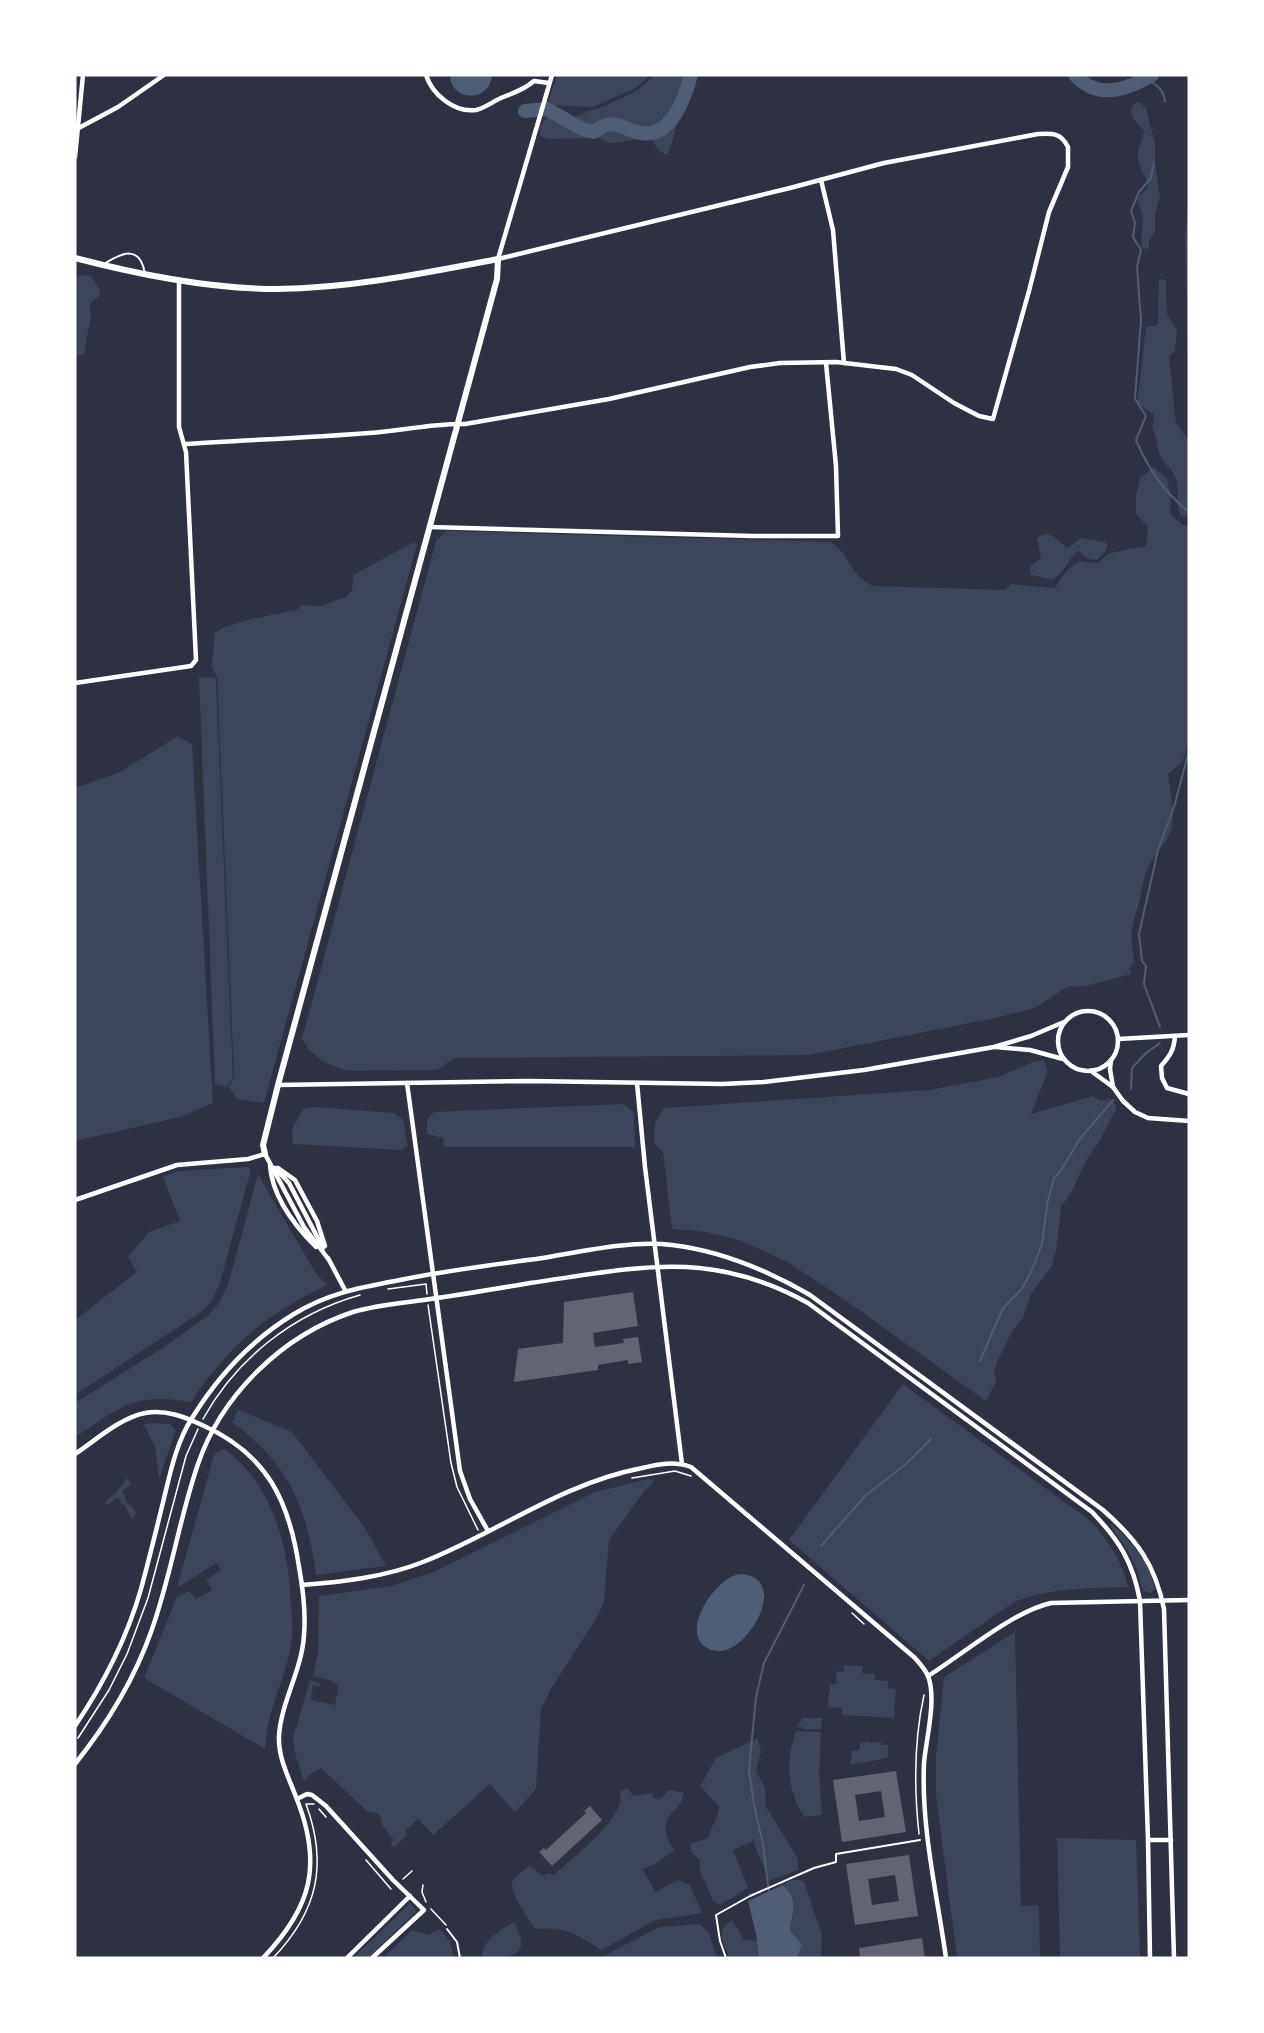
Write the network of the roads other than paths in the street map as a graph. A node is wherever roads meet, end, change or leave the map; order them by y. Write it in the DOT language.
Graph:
graph roads {
  1 [pos="83,75"];
  2 [pos="164,75"];
  3 [pos="426,75"];
  4 [pos="552,75"];
  5 [pos="549,83"];
  6 [pos="77,129"];
  7 [pos="75,157"];
  8 [pos="821,180"];
  9 [pos="75,258"];
  10 [pos="498,259"];
  11 [pos="102,265"];
  12 [pos="145,274"];
  13 [pos="179,280"];
  14 [pos="825,363"];
  15 [pos="844,363"];
  16 [pos="458,424"];
  17 [pos="184,444"];
  18 [pos="430,527"];
  19 [pos="75,683"];
  20 [pos="1064,1022"];
  21 [pos="1189,1035"];
  22 [pos="1175,1036"];
  23 [pos="1118,1039"];
  24 [pos="994,1047"];
  25 [pos="1064,1059"];
  26 [pos="1112,1060"];
  27 [pos="1091,1071"];
  28 [pos="407,1083"];
  29 [pos="637,1083"];
  30 [pos="278,1085"];
  31 [pos="1113,1087"];
  32 [pos="1189,1094"];
  33 [pos="1189,1121"];
  34 [pos="265,1154"];
  35 [pos="270,1162"];
  36 [pos="75,1200"];
  37 [pos="655,1244"];
  38 [pos="329,1260"];
  39 [pos="658,1267"];
  40 [pos="432,1274"];
  41 [pos="345,1290"];
  42 [pos="435,1298"];
  43 [pos="191,1420"];
  44 [pos="214,1430"];
  45 [pos="75,1454"];
  46 [pos="682,1464"];
  47 [pos="488,1531"];
  48 [pos="302,1585"];
  49 [pos="1140,1600"];
  50 [pos="1162,1600"];
  51 [pos="1189,1600"];
  52 [pos="928,1676"];
  53 [pos="75,1726"];
  54 [pos="75,1764"];
  55 [pos="297,1798"];
  56 [pos="920,1840"];
  57 [pos="1149,1840"];
  58 [pos="1171,1840"];
  59 [pos="410,1896"];
  60 [pos="447,1929"];
  61 [pos="263,1958"];
  62 [pos="347,1958"];
  63 [pos="372,1958"];
  64 [pos="460,1958"];
  65 [pos="726,1958"];
  66 [pos="946,1958"];
  67 [pos="1150,1958"];
  68 [pos="1174,1958"];
  1 -- 6 [label="street"];
  2 -- 6 [label="street"];
  3 -- 5 [label="street"];
  4 -- 5 [label="street"];
  5 -- 10 [label="street"];
  6 -- 7 [label="street"];
  8 -- 10 [label="street"];
  8 -- 15 [label="street"];
  8 -- 15 [label="street"];
  9 -- 11 [label="street"];
  10 -- 13 [label="street"];
  10 -- 16 [label="street"];
  11 -- 12 [label="street"];
  11 -- 12 [label="lane"];
  12 -- 13 [label="street"];
  13 -- 17 [label="street"];
  14 -- 15 [label="street"];
  14 -- 16 [label="street"];
  14 -- 18 [label="street"];
  16 -- 17 [label="street"];
  16 -- 18 [label="street"];
  17 -- 19 [label="street"];
  18 -- 30 [label="street"];
  20 -- 23 [label="street"];
  20 -- 24 [label="street"];
  20 -- 25 [label="street"];
  21 -- 22 [label="street"];
  22 -- 23 [label="street"];
  22 -- 32 [label="street"];
  23 -- 26 [label="street"];
  24 -- 25 [label="street"];
  24 -- 29 [label="street"];
  25 -- 27 [label="street"];
  26 -- 27 [label="street"];
  26 -- 31 [label="street"];
  27 -- 31 [label="street"];
  28 -- 29 [label="street"];
  28 -- 30 [label="street"];
  28 -- 40 [label="street"];
  29 -- 37 [label="street"];
  30 -- 34 [label="street"];
  31 -- 33 [label="street"];
  34 -- 35 [label="street"];
  34 -- 36 [label="street"];
  35 -- 38 [label="street"];
  35 -- 38 [label="street"];
  37 -- 39 [label="street"];
  37 -- 40 [label="street"];
  37 -- 50 [label="street"];
  38 -- 41 [label="street"];
  39 -- 42 [label="street"];
  39 -- 46 [label="street"];
  39 -- 49 [label="street"];
  40 -- 41 [label="street"];
  40 -- 42 [label="street"];
  41 -- 43 [label="street"];
  42 -- 44 [label="street"];
  42 -- 47 [label="street"];
  43 -- 44 [label="street"];
  43 -- 45 [label="street"];
  43 -- 53 [label="street"];
  44 -- 48 [label="street"];
  44 -- 54 [label="street"];
  46 -- 47 [label="street"];
  46 -- 52 [label="street"];
  47 -- 48 [label="street"];
  48 -- 55 [label="street"];
  49 -- 50 [label="street"];
  49 -- 52 [label="street"];
  49 -- 57 [label="street"];
  50 -- 51 [label="street"];
  50 -- 58 [label="street"];
  52 -- 66 [label="street"];
  55 -- 59 [label="street"];
  55 -- 61 [label="street"];
  56 -- 65 [label="lane"];
  57 -- 58 [label="street"];
  57 -- 67 [label="street"];
  58 -- 68 [label="street"];
  59 -- 62 [label="street"];
  59 -- 63 [label="street"];
  60 -- 64 [label="lane"];
}
